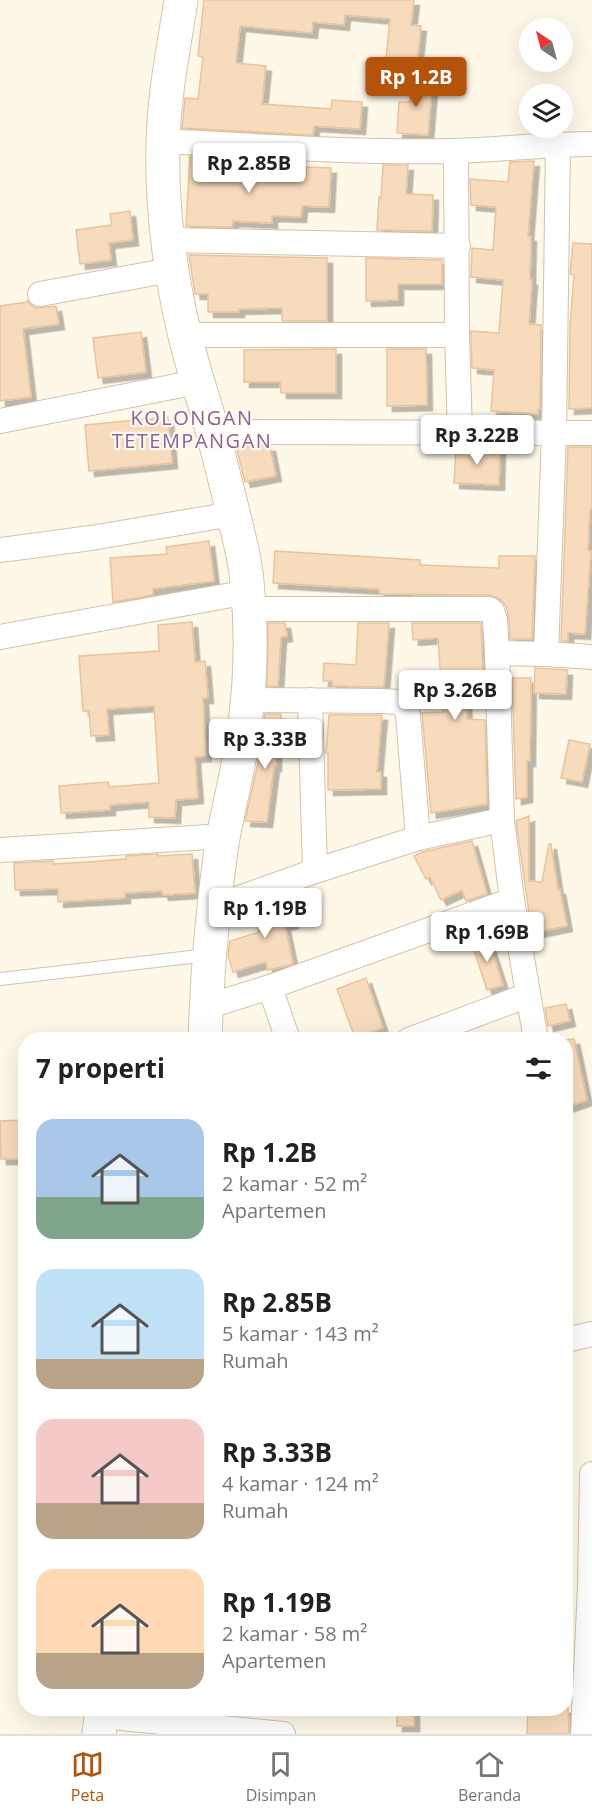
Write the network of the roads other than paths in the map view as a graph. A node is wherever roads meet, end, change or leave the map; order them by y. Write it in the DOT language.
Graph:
graph roads {
  1 [pos="181,0"];
  2 [pos="163,141"];
  3 [pos="558,144"];
  4 [pos="592,144"];
  5 [pos="456,151"];
  6 [pos="458,246"];
  7 [pos="169,255"];
  8 [pos="40,294"];
  9 [pos="185,335"];
  10 [pos="457,335"];
  11 [pos="197,382"];
  12 [pos="0,422"];
  13 [pos="213,432"];
  14 [pos="460,432"];
  15 [pos="554,433"];
  16 [pos="592,433"];
  17 [pos="234,514"];
  18 [pos="0,550"];
  19 [pos="248,601"];
  20 [pos="0,637"];
  21 [pos="497,653"];
  22 [pos="546,654"];
  23 [pos="592,657"];
  24 [pos="248,700"];
  25 [pos="310,700"];
  26 [pos="502,820"];
  27 [pos="224,836"];
  28 [pos="418,838"];
  29 [pos="0,850"];
  30 [pos="315,871"];
  31 [pos="512,900"];
  32 [pos="214,907"];
  33 [pos="210,955"];
  34 [pos="0,979"];
  35 [pos="270,987"];
  36 [pos="528,994"];
  37 [pos="206,1007"];
  38 [pos="205,1032"];
  39 [pos="285,1032"];
  40 [pos="430,1032"];
  41 [pos="535,1032"];
  42 [pos="592,1334"];
  43 [pos="573,1339"];
  44 [pos="592,1474"];
  45 [pos="591,1587"];
  46 [pos="101,1720"];
  47 [pos="284,1734"];
  48 [pos="584,1734"];
  1 -- 2 [label="street"];
  2 -- 5 [label="street"];
  2 -- 7 [label="street"];
  3 -- 4 [label="street"];
  3 -- 5 [label="street"];
  3 -- 15 [label="street"];
  5 -- 6 [label="street"];
  6 -- 7 [label="street"];
  6 -- 10 [label="street"];
  7 -- 8 [label="street"];
  7 -- 9 [label="street"];
  9 -- 10 [label="street"];
  9 -- 11 [label="street"];
  10 -- 14 [label="street"];
  11 -- 12 [label="street"];
  11 -- 13 [label="street"];
  13 -- 14 [label="street"];
  13 -- 17 [label="street"];
  14 -- 15 [label="street"];
  15 -- 16 [label="street"];
  15 -- 22 [label="street"];
  17 -- 18 [label="street"];
  17 -- 19 [label="street"];
  19 -- 20 [label="street"];
  19 -- 21 [label="street"];
  19 -- 24 [label="street"];
  21 -- 22 [label="street"];
  21 -- 26 [label="street"];
  22 -- 23 [label="street"];
  24 -- 25 [label="street"];
  24 -- 27 [label="street"];
  25 -- 28 [label="street"];
  25 -- 30 [label="street"];
  26 -- 28 [label="street"];
  26 -- 31 [label="street"];
  27 -- 29 [label="street"];
  27 -- 32 [label="street"];
  28 -- 30 [label="street"];
  30 -- 32 [label="street"];
  31 -- 35 [label="street"];
  31 -- 36 [label="street"];
  32 -- 33 [label="street"];
  33 -- 34 [label="lane"];
  33 -- 37 [label="street"];
  35 -- 37 [label="street"];
  35 -- 39 [label="street"];
  36 -- 40 [label="street"];
  36 -- 41 [label="street"];
  37 -- 38 [label="street"];
  42 -- 43 [label="street"];
  44 -- 45 [label="street"];
  45 -- 48 [label="street"];
  46 -- 47 [label="street"];
}
